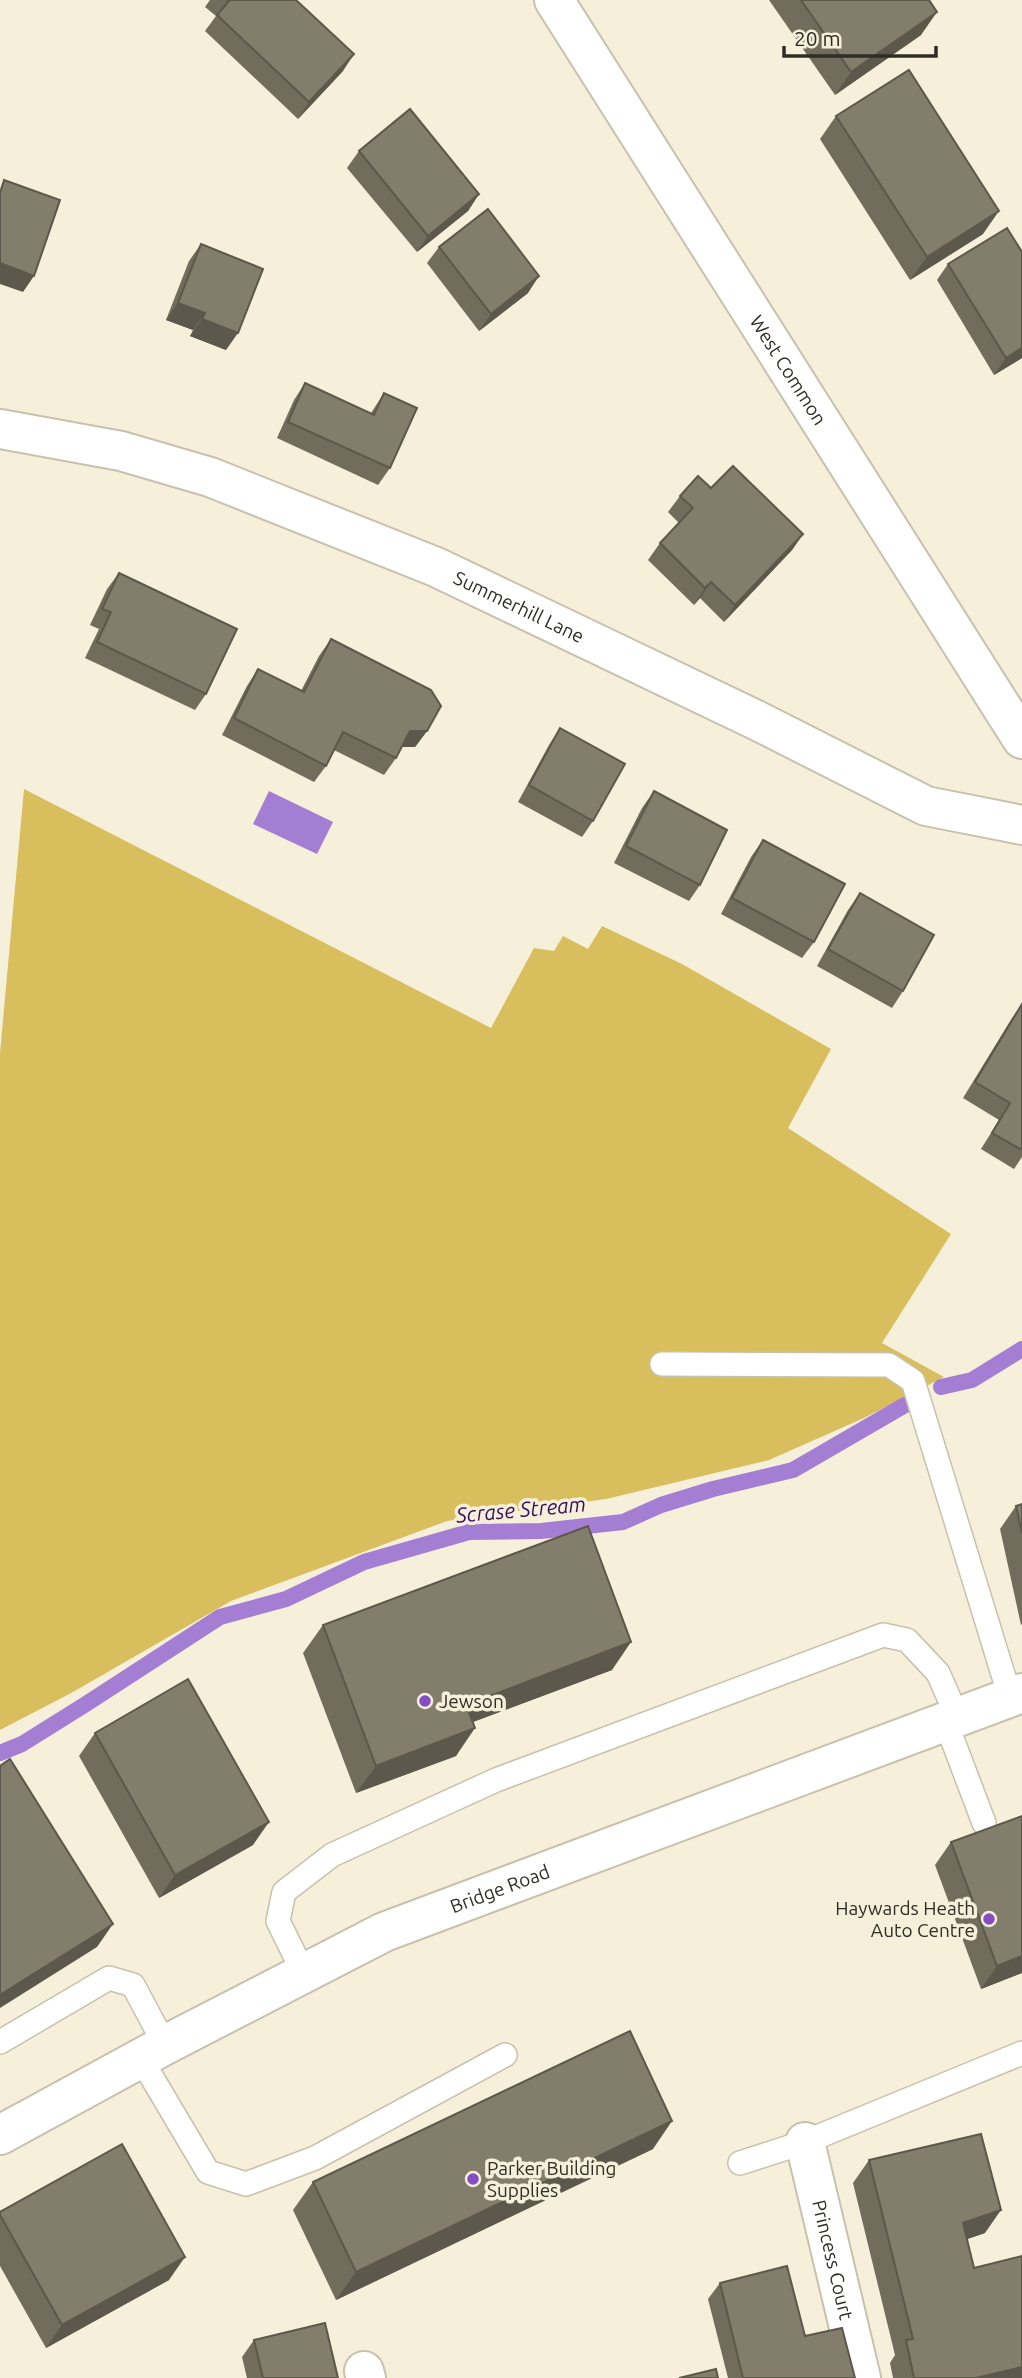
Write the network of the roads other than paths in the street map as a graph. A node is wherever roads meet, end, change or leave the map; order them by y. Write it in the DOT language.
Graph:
graph roads {
  1 [pos="554,0"];
  2 [pos="0,429"];
  3 [pos="1022,740"];
  4 [pos="1022,825"];
  5 [pos="662,1364"];
  6 [pos="1016,1695"];
  7 [pos="951,1718"];
  8 [pos="984,1822"];
  9 [pos="304,1973"];
  10 [pos="0,2042"];
  11 [pos="153,2052"];
  12 [pos="1022,2053"];
  13 [pos="505,2054"];
  14 [pos="0,2135"];
  15 [pos="805,2142"];
  16 [pos="740,2163"];
  17 [pos="861,2378"];
  1 -- 3 [label="street, West Common"];
  2 -- 4 [label="street, Summerhill Lane"];
  5 -- 6 [label="lane"];
  6 -- 7 [label="street, Bridge Road"];
  7 -- 8 [label="lane"];
  7 -- 9 [label="street, Bridge Road"];
  7 -- 9 [label="lane"];
  9 -- 11 [label="street, Bridge Road"];
  10 -- 11 [label="lane"];
  11 -- 13 [label="lane"];
  11 -- 14 [label="street, Bridge Road"];
  12 -- 15 [label="lane"];
  15 -- 16 [label="lane"];
  15 -- 17 [label="street, Princess Court"];
}
